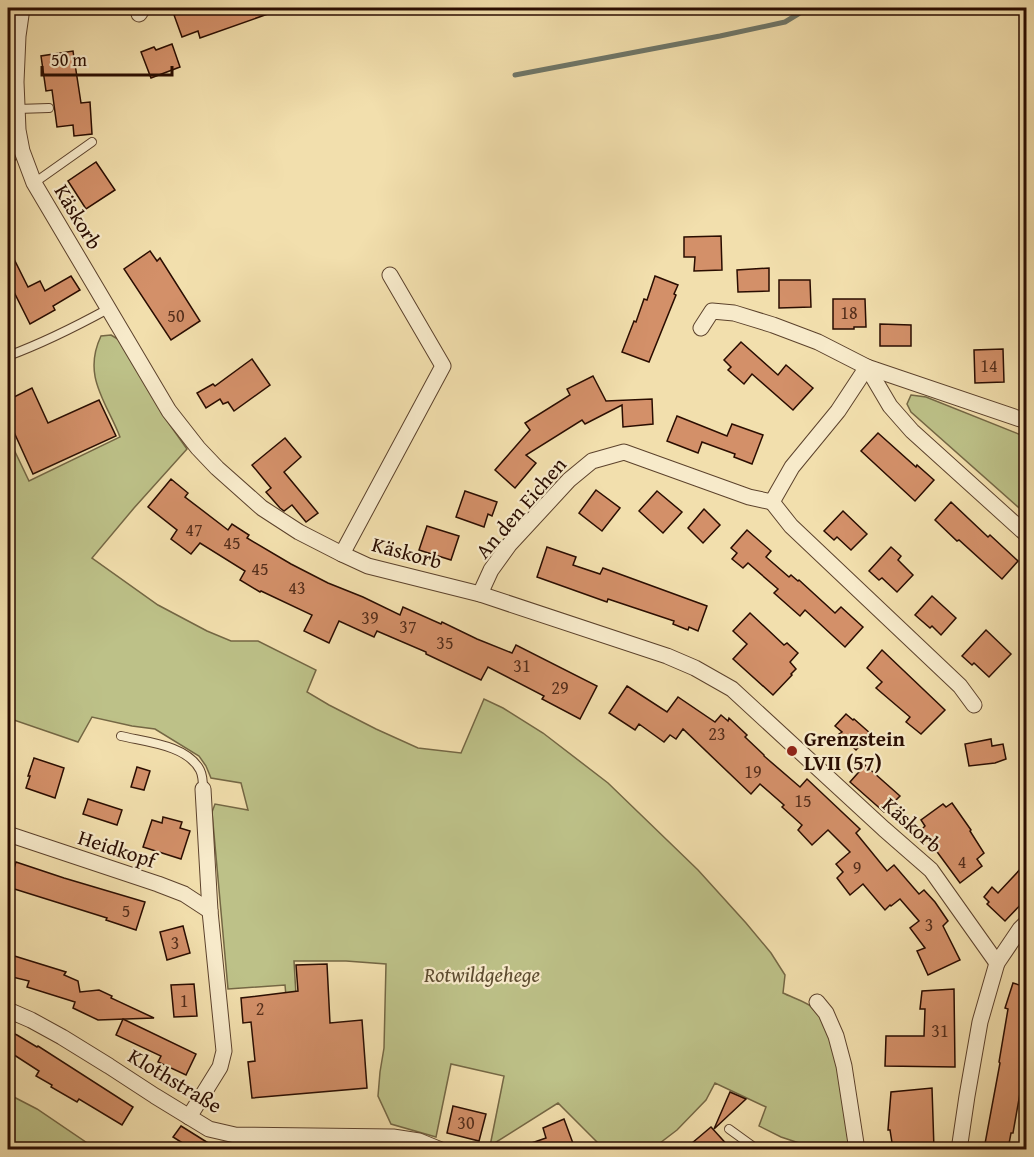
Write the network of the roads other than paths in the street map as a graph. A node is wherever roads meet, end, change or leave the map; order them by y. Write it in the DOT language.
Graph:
graph roads {
  1 [pos="22,8"];
  2 [pos="49,108"];
  3 [pos="14,114"];
  4 [pos="92,142"];
  5 [pos="34,183"];
  6 [pos="390,275"];
  7 [pos="108,309"];
  8 [pos="701,327"];
  9 [pos="8,356"];
  10 [pos="867,368"];
  11 [pos="1026,421"];
  12 [pos="772,502"];
  13 [pos="1026,534"];
  14 [pos="342,554"];
  15 [pos="480,594"];
  16 [pos="974,705"];
  17 [pos="121,736"];
  18 [pos="203,789"];
  19 [pos="8,834"];
  20 [pos="210,911"];
  21 [pos="1026,923"];
  22 [pos="997,963"];
  23 [pos="817,1002"];
  24 [pos="8,1010"];
  25 [pos="189,1117"];
  26 [pos="729,1129"];
  27 [pos="441,1149"];
  28 [pos="758,1149"];
  29 [pos="857,1149"];
  30 [pos="959,1149"];
  1 -- 3 [label="street, Käskorb"];
  2 -- 3 [label="lane"];
  3 -- 5 [label="street, Käskorb"];
  4 -- 5 [label="lane"];
  5 -- 7 [label="street, Käskorb"];
  6 -- 14 [label="street"];
  7 -- 9 [label="lane"];
  7 -- 14 [label="street, Käskorb"];
  8 -- 10 [label="street"];
  10 -- 11 [label="street"];
  10 -- 12 [label="street"];
  10 -- 13 [label="street"];
  12 -- 15 [label="street, An den Eichen"];
  12 -- 16 [label="street"];
  14 -- 15 [label="street, Käskorb"];
  15 -- 22 [label="street, Käskorb"];
  17 -- 18 [label="lane"];
  18 -- 20 [label="street"];
  19 -- 20 [label="street, Heidkopf"];
  20 -- 25 [label="street"];
  21 -- 22 [label="street"];
  22 -- 30 [label="street"];
  23 -- 29 [label="street"];
  24 -- 25 [label="street, Klothstraße"];
  25 -- 27 [label="street, Klothstraße"];
  26 -- 28 [label="lane"];
}
